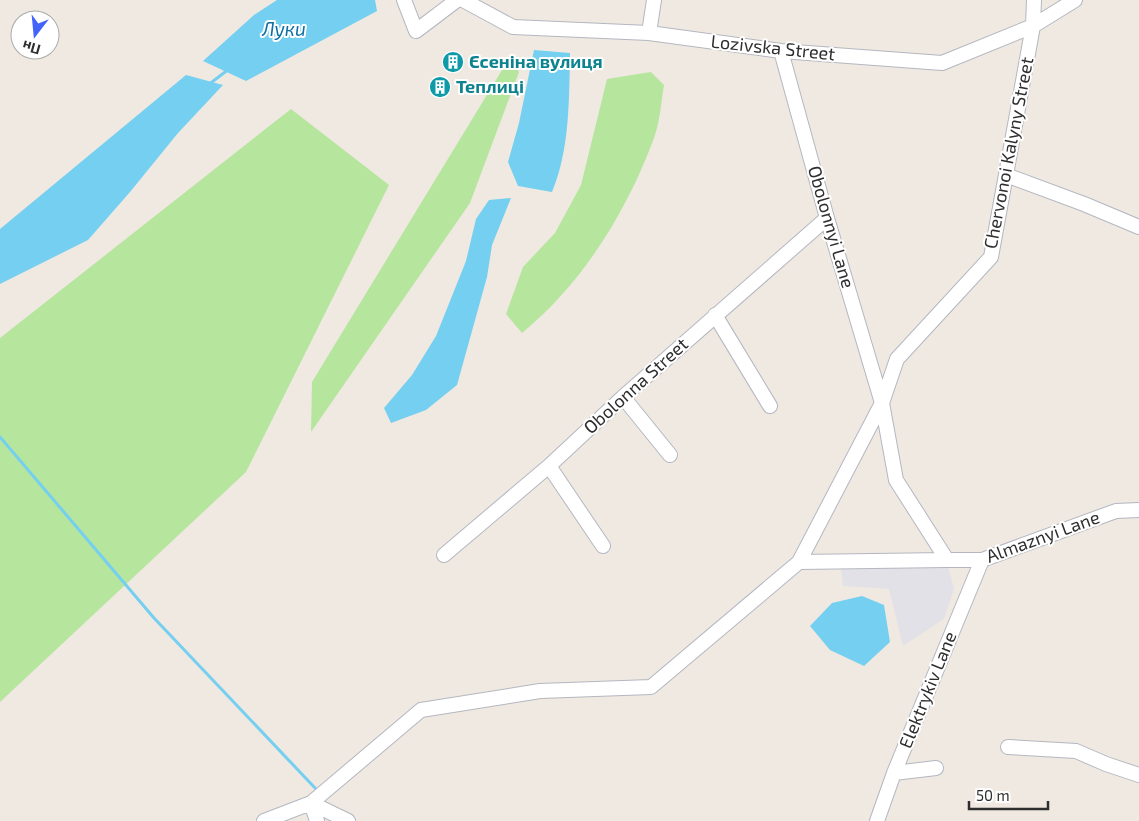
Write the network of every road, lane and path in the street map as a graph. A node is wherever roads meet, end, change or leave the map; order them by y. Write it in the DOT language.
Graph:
graph roads {
  1 [pos="404,0"];
  2 [pos="457,0"];
  3 [pos="463,0"];
  4 [pos="654,0"];
  5 [pos="1034,0"];
  6 [pos="1075,0"];
  7 [pos="1033,26"];
  8 [pos="648,33"];
  9 [pos="782,51"];
  10 [pos="1006,175"];
  11 [pos="827,218"];
  12 [pos="1139,228"];
  13 [pos="715,315"];
  14 [pos="623,397"];
  15 [pos="882,403"];
  16 [pos="770,406"];
  17 [pos="670,455"];
  18 [pos="548,466"];
  19 [pos="1139,510"];
  20 [pos="603,546"];
  21 [pos="444,555"];
  22 [pos="947,560"];
  23 [pos="982,560"];
  24 [pos="799,562"];
  25 [pos="1008,747"];
  26 [pos="936,768"];
  27 [pos="894,773"];
  28 [pos="1139,775"];
  29 [pos="311,803"];
  30 [pos="264,821"];
  31 [pos="317,821"];
  32 [pos="348,821"];
  33 [pos="877,821"];
  1 -- 2 [label="street"];
  3 -- 8 [label="street, Lozivska Street"];
  4 -- 8 [label="street"];
  5 -- 7 [label="street, Chervonoi Kalyny Street"];
  6 -- 7 [label="street, Lozivska Street"];
  7 -- 9 [label="street, Lozivska Street"];
  7 -- 10 [label="street, Chervonoi Kalyny Street"];
  8 -- 9 [label="street, Lozivska Street"];
  9 -- 11 [label="street, Obolonnyi Lane"];
  10 -- 12 [label="street"];
  10 -- 15 [label="street, Chervonoi Kalyny Street"];
  11 -- 13 [label="street, Obolonna Street"];
  11 -- 15 [label="street, Obolonnyi Lane"];
  13 -- 14 [label="street, Obolonna Street"];
  13 -- 16 [label="street"];
  14 -- 17 [label="street"];
  14 -- 18 [label="street, Obolonna Street"];
  15 -- 22 [label="street"];
  15 -- 24 [label="street, Chervonoi Kalyny Street"];
  18 -- 20 [label="street"];
  18 -- 21 [label="street, Obolonna Street"];
  19 -- 23 [label="street, Almaznyi Lane"];
  22 -- 23 [label="street, Almaznyi Lane"];
  22 -- 24 [label="street, Almaznyi Lane"];
  23 -- 27 [label="street, Elektrykiv Lane"];
  24 -- 29 [label="street, Chervonoi Kalyny Street"];
  25 -- 28 [label="street"];
  26 -- 27 [label="street"];
  27 -- 33 [label="street, Elektrykiv Lane"];
  29 -- 30 [label="street, Chervonoi Kalyny Street"];
  29 -- 31 [label="street"];
  29 -- 32 [label="street"];
}
